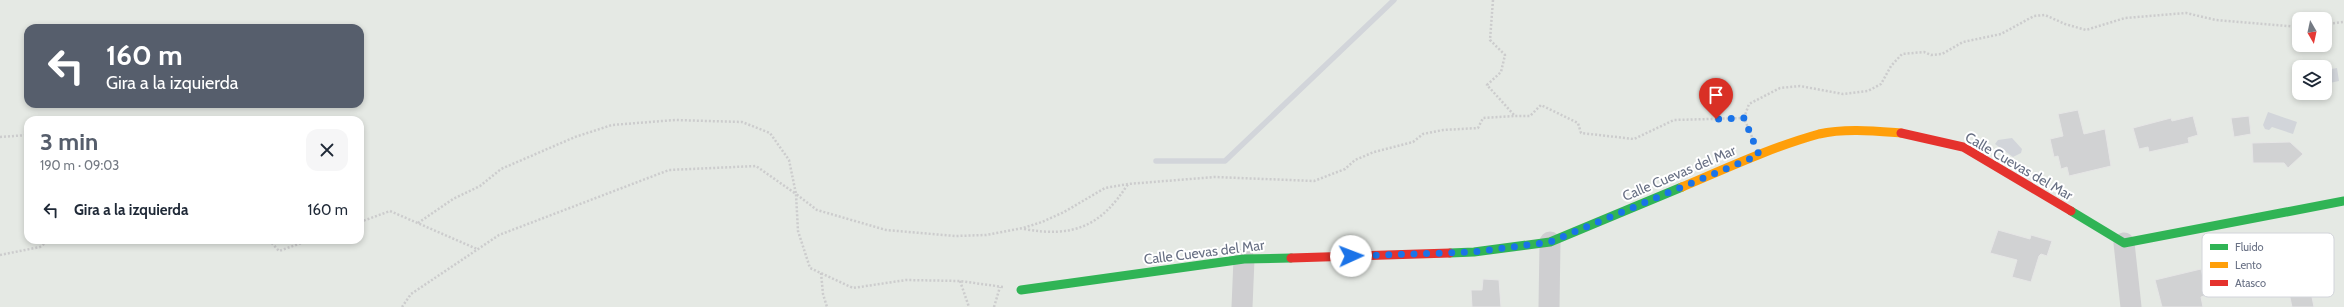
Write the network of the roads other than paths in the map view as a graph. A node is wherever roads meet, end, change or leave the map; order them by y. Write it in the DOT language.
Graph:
graph roads {
  1 [pos="2344,201"];
  2 [pos="1550,242"];
  3 [pos="2124,243"];
  4 [pos="1244,259"];
  5 [pos="1021,290"];
  6 [pos="1242,307"];
  7 [pos="1549,307"];
  8 [pos="2130,307"];
  1 -- 3 [label="street"];
  2 -- 3 [label="street, Calle Cuevas del Mar"];
  2 -- 4 [label="street, Calle Cuevas del Mar"];
  2 -- 7 [label="street"];
  3 -- 8 [label="street"];
  4 -- 5 [label="street, Calle Cuevas del Mar"];
  4 -- 6 [label="street"];
}
